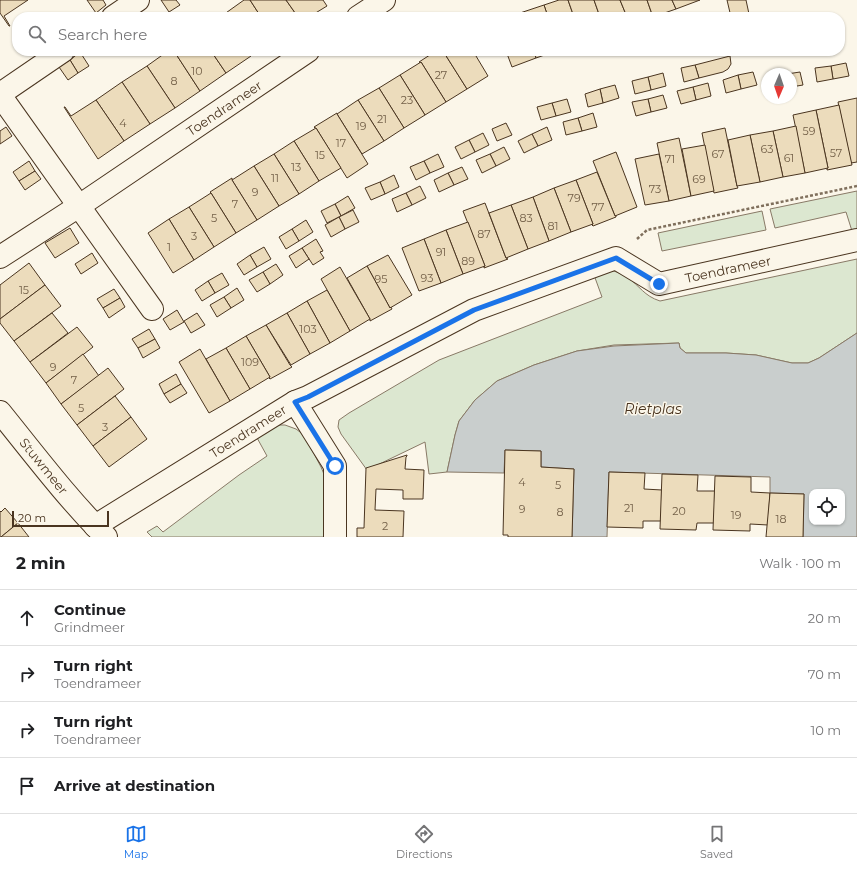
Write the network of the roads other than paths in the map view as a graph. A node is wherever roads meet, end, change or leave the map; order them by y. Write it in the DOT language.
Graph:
graph roads {
  1 [pos="138,0"];
  2 [pos="384,0"];
  3 [pos="120,12"];
  4 [pos="366,12"];
  5 [pos="56,56"];
  6 [pos="301,56"];
  7 [pos="0,95"];
  8 [pos="79,206"];
  9 [pos="857,240"];
  10 [pos="0,257"];
  11 [pos="152,309"];
  12 [pos="295,402"];
  13 [pos="0,412"];
  14 [pos="100,531"];
  15 [pos="335,537"];
  1 -- 3 [label="street"];
  2 -- 4 [label="street"];
  5 -- 7 [label="street"];
  6 -- 8 [label="street, Toendrameer"];
  7 -- 8 [label="street"];
  8 -- 10 [label="street, Toendrameer"];
  8 -- 11 [label="street"];
  9 -- 12 [label="street, Toendrameer"];
  12 -- 14 [label="street, Toendrameer"];
  12 -- 15 [label="street"];
  13 -- 14 [label="street, Stuwmeer"];
}
